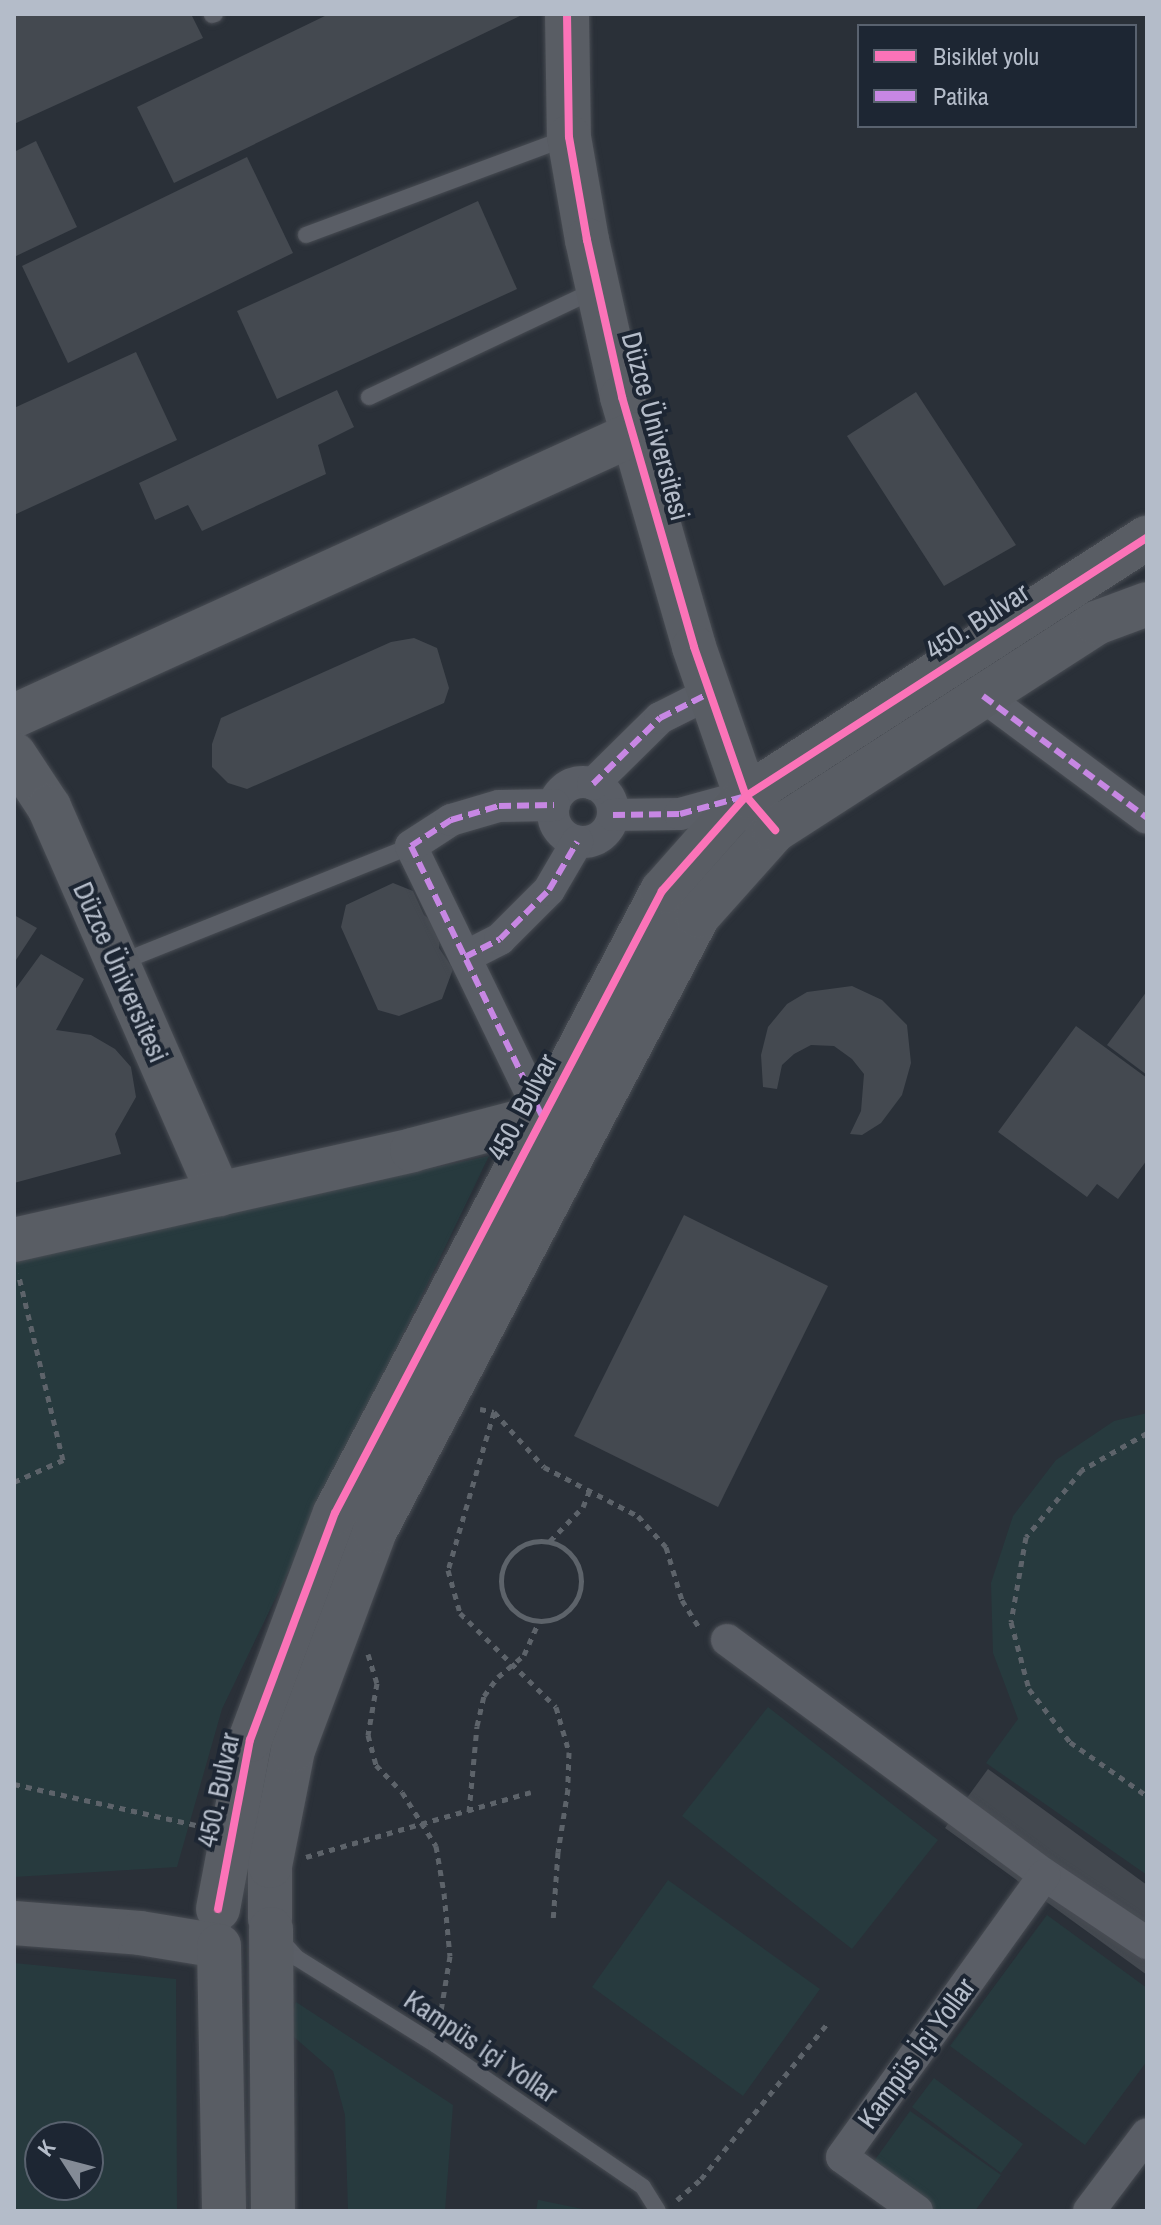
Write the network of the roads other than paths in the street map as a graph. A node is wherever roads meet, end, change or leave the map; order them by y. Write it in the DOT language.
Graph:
graph roads {
  1 [pos="567,14"];
  2 [pos="569,137"];
  3 [pos="306,235"];
  4 [pos="597,289"];
  5 [pos="369,397"];
  6 [pos="633,434"];
  7 [pos="1147,538"];
  8 [pos="1147,604"];
  9 [pos="710,693"];
  10 [pos="983,696"];
  11 [pos="14,716"];
  12 [pos="14,754"];
  13 [pos="593,784"];
  14 [pos="746,796"];
  15 [pos="554,805"];
  16 [pos="613,815"];
  17 [pos="1147,818"];
  18 [pos="775,830"];
  19 [pos="577,842"];
  20 [pos="411,846"];
  21 [pos="465,957"];
  22 [pos="117,963"];
  23 [pos="542,1116"];
  24 [pos="584,1133"];
  25 [pos="219,1194"];
  26 [pos="16,1256"];
  27 [pos="727,1640"];
  28 [pos="1045,1875"];
  29 [pos="14,1904"];
  30 [pos="14,1923"];
  31 [pos="270,1924"];
  32 [pos="218,1927"];
  33 [pos="1147,1943"];
  34 [pos="1147,2134"];
  35 [pos="665,2207"];
  36 [pos="224,2211"];
  37 [pos="273,2211"];
  38 [pos="917,2211"];
  39 [pos="1089,2211"];
  1 -- 2 [label="street, Düzce Üniversitesi"];
  2 -- 3 [label="lane"];
  2 -- 4 [label="street, Düzce Üniversitesi"];
  4 -- 5 [label="lane"];
  4 -- 6 [label="street, Düzce Üniversitesi"];
  6 -- 9 [label="street, Düzce Üniversitesi"];
  6 -- 11 [label="street"];
  7 -- 14 [label="street, 450. Bulvar"];
  8 -- 10 [label="street"];
  9 -- 13 [label="street"];
  9 -- 14 [label="street, Düzce Üniversitesi"];
  10 -- 17 [label="street"];
  10 -- 18 [label="street"];
  12 -- 22 [label="street, Düzce Üniversitesi"];
  13 -- 15 [label="street"];
  13 -- 16 [label="street"];
  14 -- 16 [label="street"];
  14 -- 18 [label="street, Düzce Üniversitesi"];
  14 -- 23 [label="street, 450. Bulvar"];
  15 -- 19 [label="street"];
  15 -- 20 [label="street"];
  16 -- 19 [label="street"];
  18 -- 24 [label="street"];
  19 -- 21 [label="street"];
  20 -- 21 [label="street"];
  20 -- 22 [label="lane"];
  21 -- 23 [label="street"];
  22 -- 25 [label="street, Düzce Üniversitesi"];
  23 -- 24 [label="street"];
  23 -- 25 [label="street"];
  23 -- 32 [label="street, 450. Bulvar"];
  24 -- 31 [label="street"];
  25 -- 26 [label="street"];
  27 -- 28 [label="street"];
  28 -- 33 [label="street"];
  28 -- 38 [label="street, Kampüs İçi Yollar"];
  29 -- 32 [label="street"];
  30 -- 32 [label="street"];
  31 -- 32 [label="street"];
  31 -- 35 [label="lane, Kampüs içi Yollar"];
  31 -- 37 [label="street"];
  32 -- 36 [label="street, 450. Bulvar"];
  34 -- 39 [label="street"];
}
